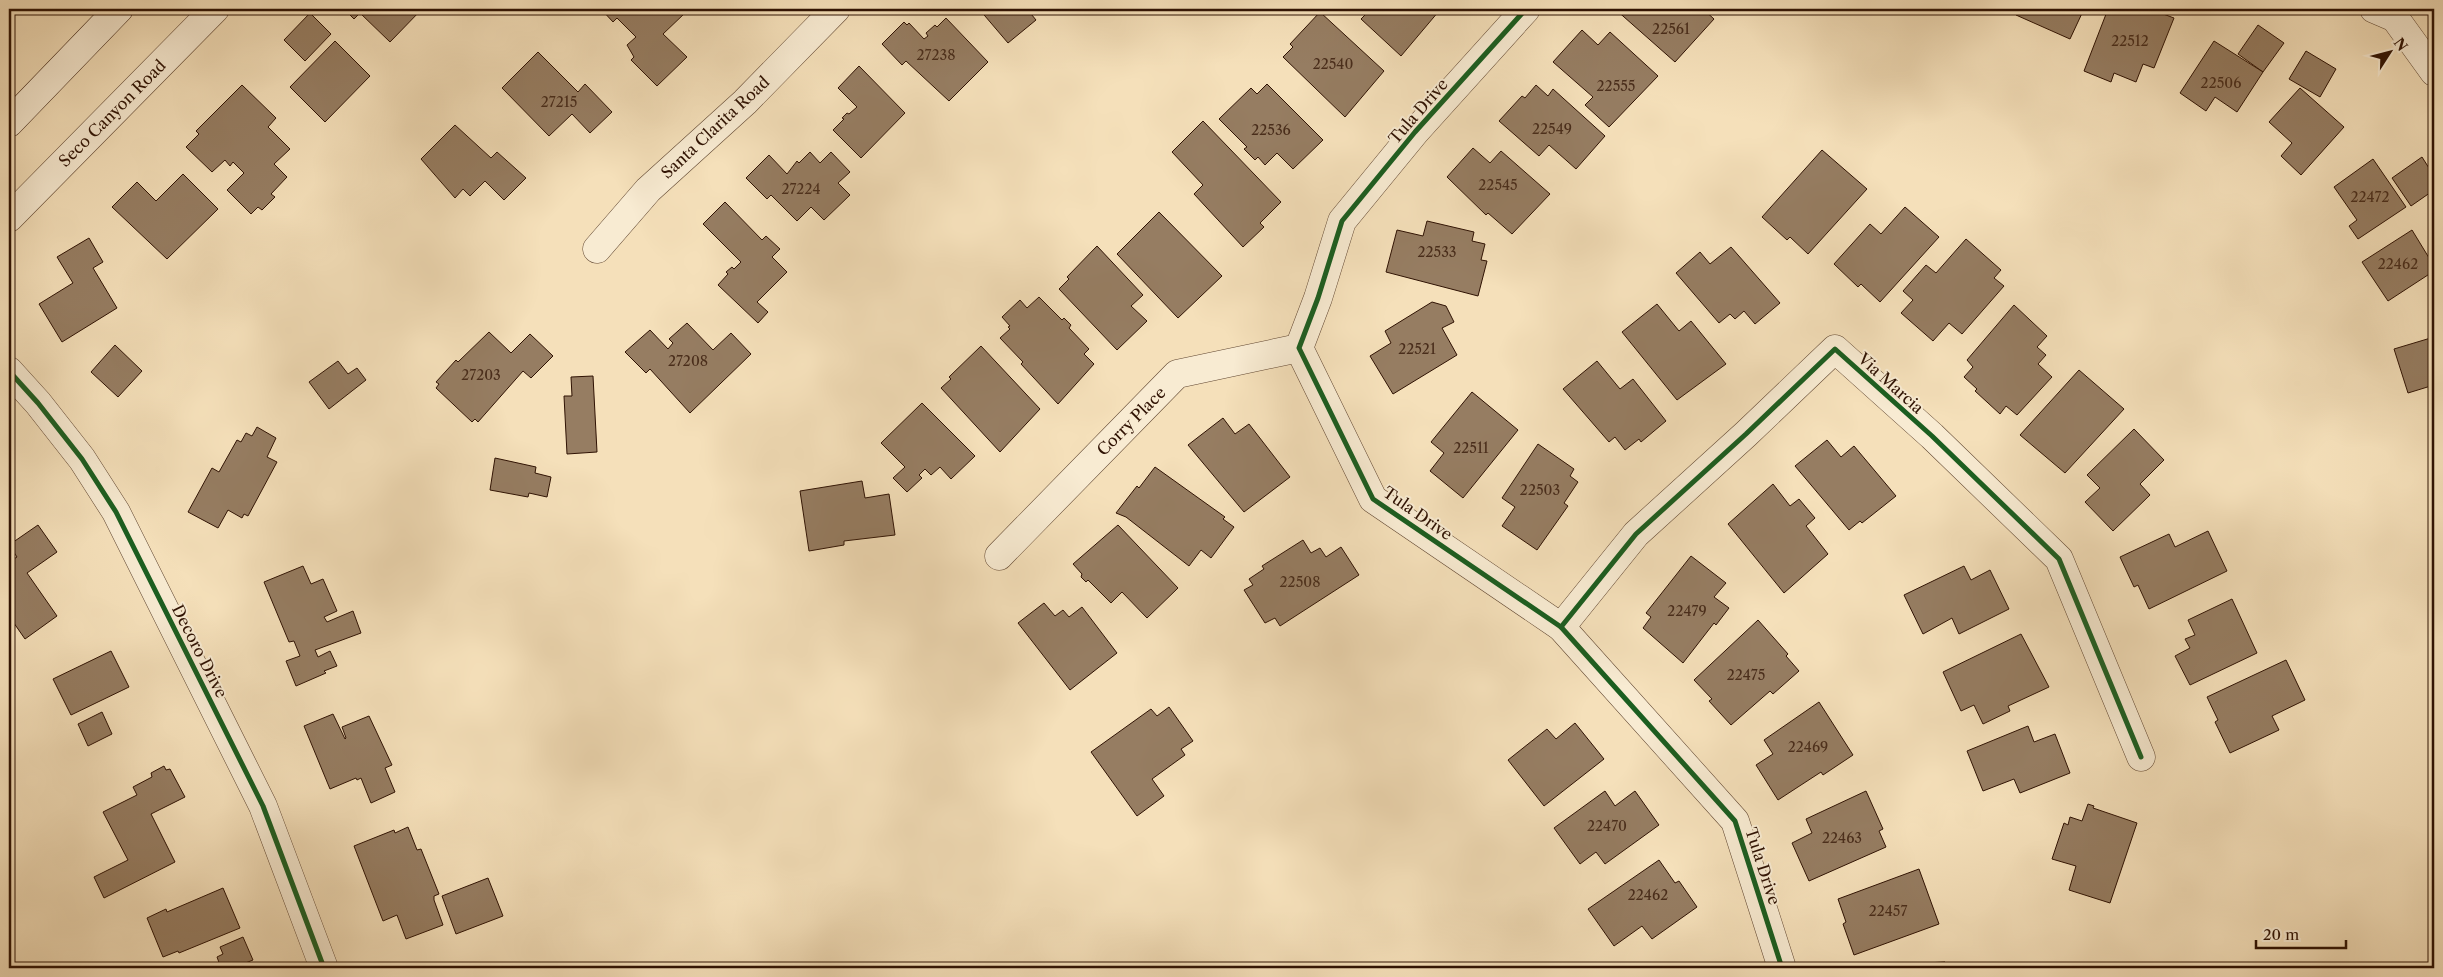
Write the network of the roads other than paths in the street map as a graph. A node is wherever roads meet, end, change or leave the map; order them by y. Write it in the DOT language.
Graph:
graph roads {
  1 [pos="119,9"];
  2 [pos="215,9"];
  3 [pos="836,9"];
  4 [pos="1526,9"];
  5 [pos="2391,12"];
  6 [pos="2434,72"];
  7 [pos="9,122"];
  8 [pos="9,218"];
  9 [pos="597,249"];
  10 [pos="1299,348"];
  11 [pos="9,372"];
  12 [pos="1000,556"];
  13 [pos="1562,627"];
  14 [pos="2141,756"];
  15 [pos="324,968"];
  16 [pos="1782,968"];
  1 -- 7 [label="street"];
  2 -- 8 [label="street, Seco Canyon Road"];
  3 -- 9 [label="street, Santa Clarita Road"];
  4 -- 10 [label="street, Tula Drive"];
  5 -- 6 [label="street"];
  10 -- 12 [label="street, Corry Place"];
  10 -- 13 [label="street, Tula Drive"];
  11 -- 15 [label="street, Decoro Drive"];
  13 -- 14 [label="street, Via Marcia"];
  13 -- 16 [label="street, Tula Drive"];
}
